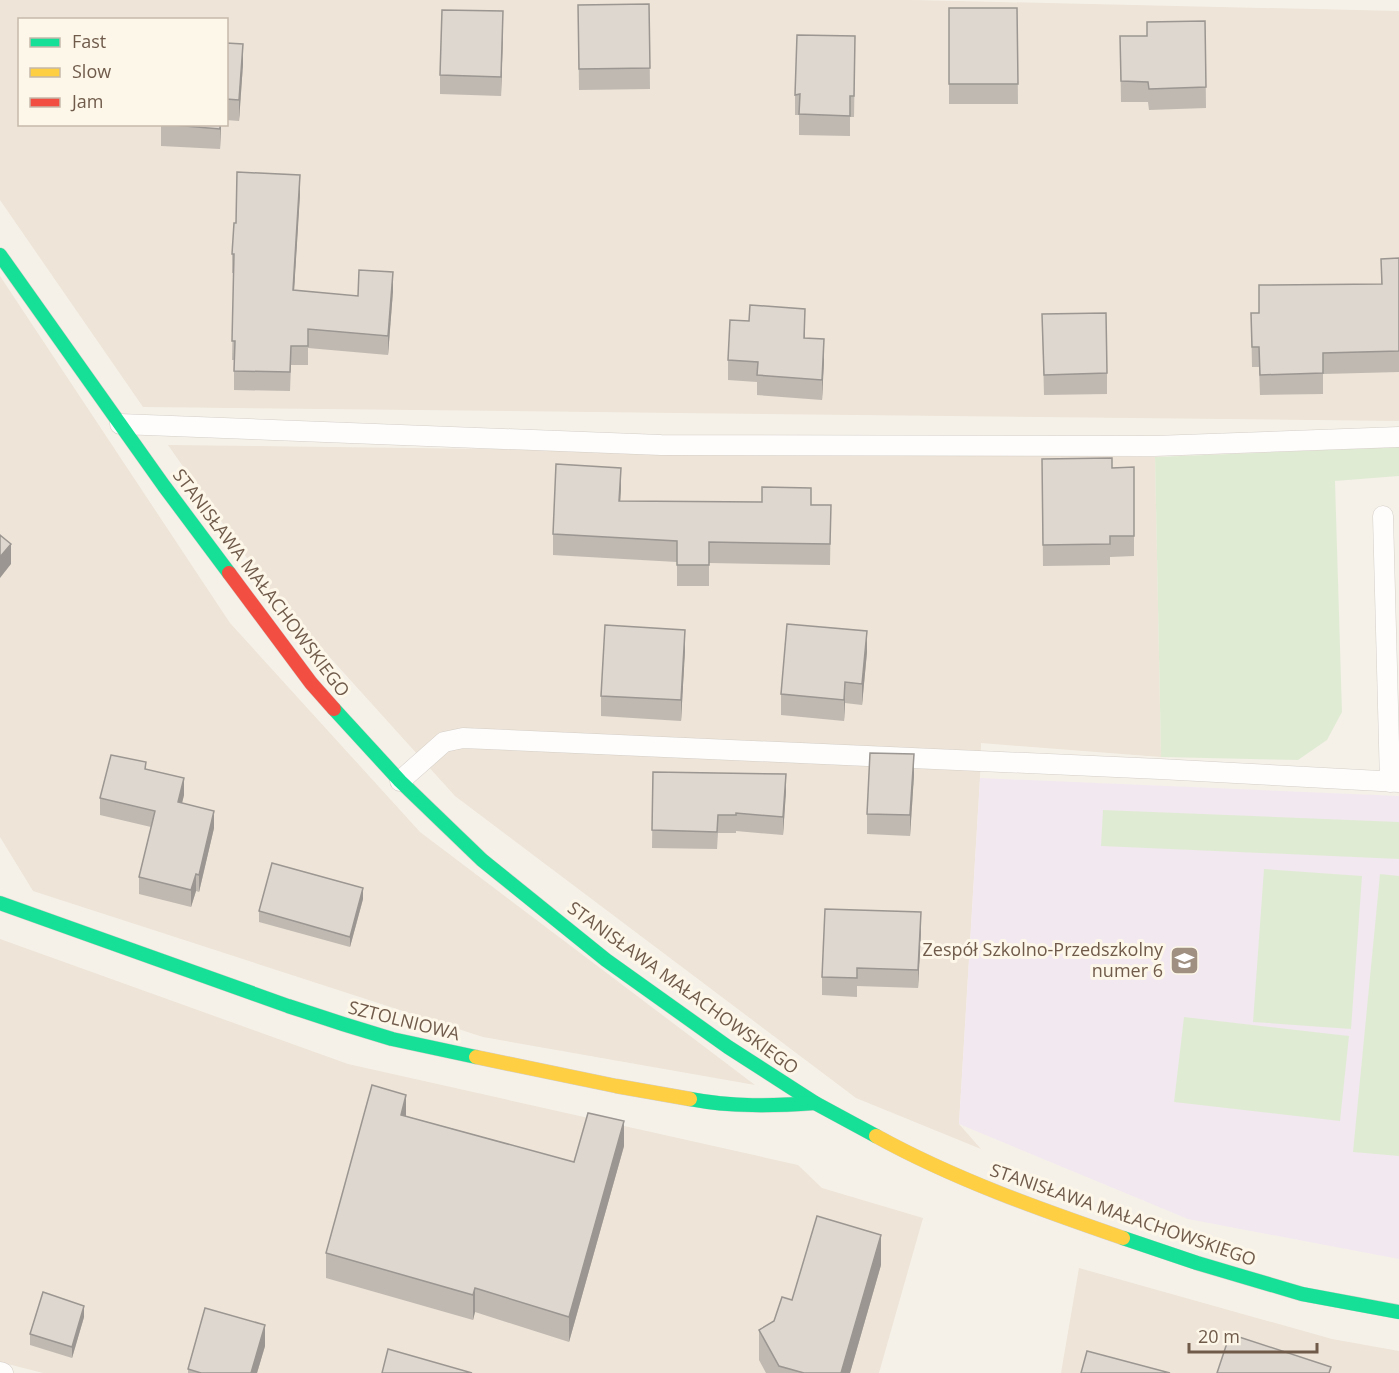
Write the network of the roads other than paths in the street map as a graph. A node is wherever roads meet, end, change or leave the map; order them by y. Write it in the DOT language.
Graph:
graph roads {
  1 [pos="0,255"];
  2 [pos="120,424"];
  3 [pos="1399,437"];
  4 [pos="1383,516"];
  5 [pos="400,781"];
  6 [pos="1395,782"];
  7 [pos="0,903"];
  8 [pos="815,1103"];
  9 [pos="1399,1312"];
  1 -- 2 [label="street, STANISŁAWA MAŁACHOWSKIEGO"];
  2 -- 3 [label="lane"];
  2 -- 5 [label="street, STANISŁAWA MAŁACHOWSKIEGO"];
  4 -- 6 [label="lane"];
  5 -- 6 [label="lane"];
  5 -- 8 [label="street, STANISŁAWA MAŁACHOWSKIEGO"];
  7 -- 8 [label="street, SZTOLNIOWA"];
  8 -- 9 [label="street, STANISŁAWA MAŁACHOWSKIEGO"];
}
